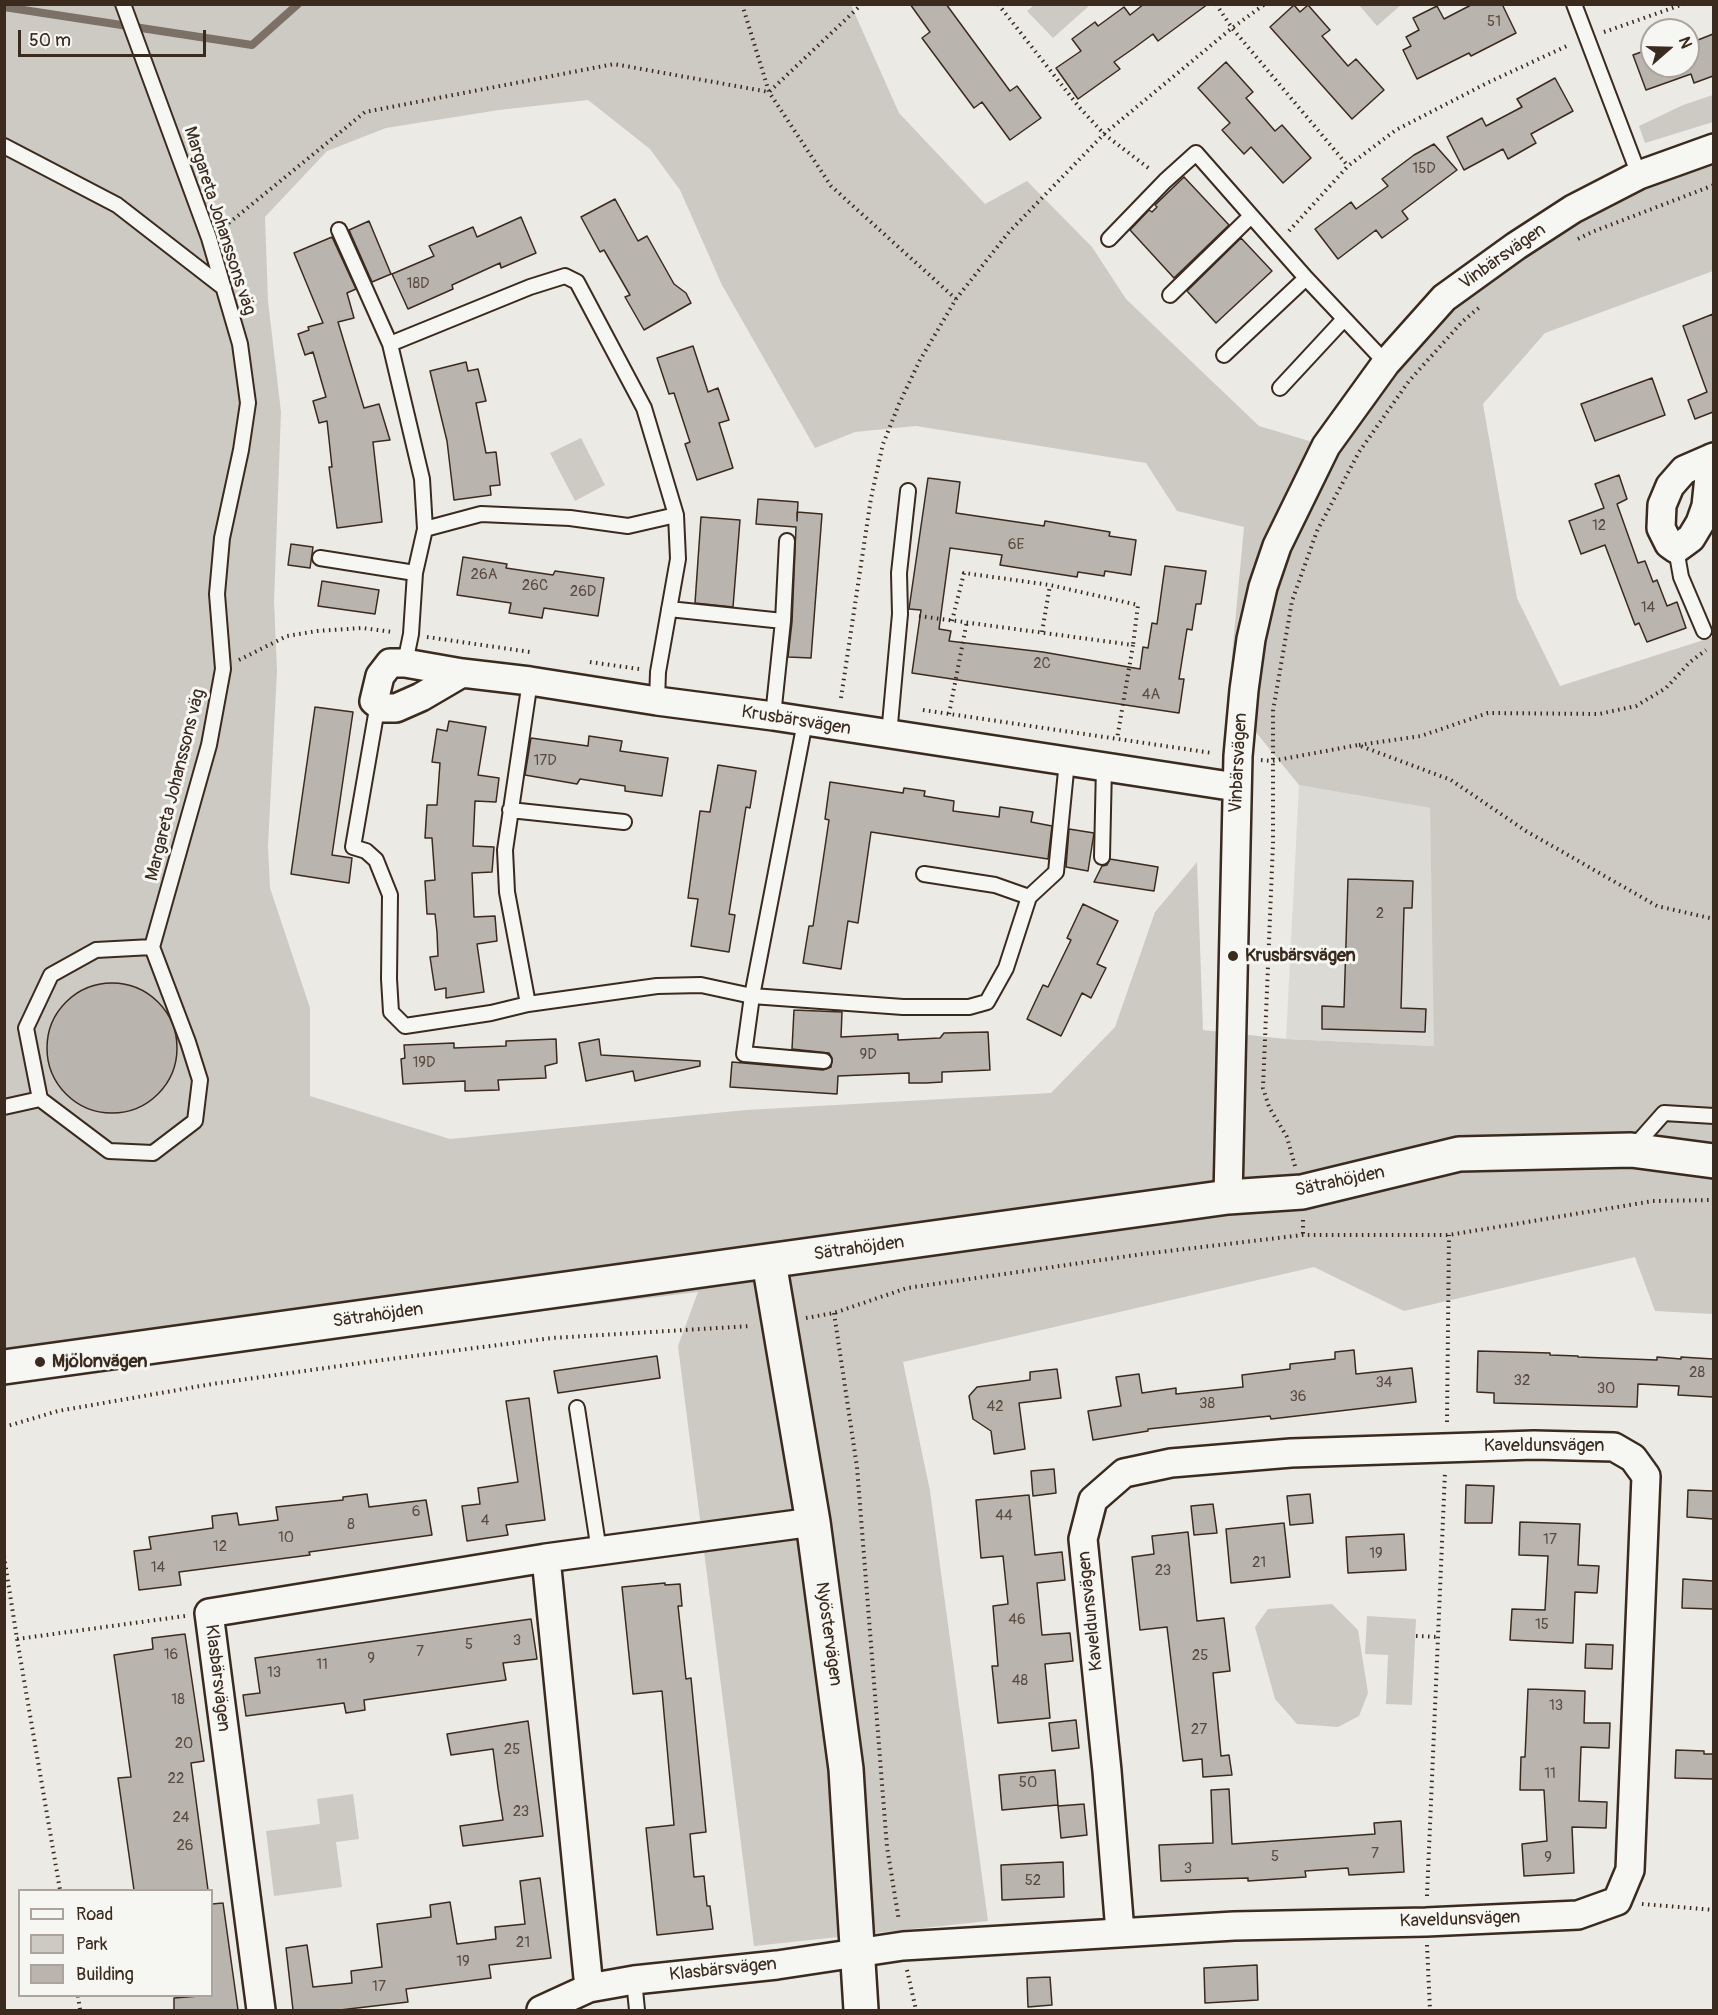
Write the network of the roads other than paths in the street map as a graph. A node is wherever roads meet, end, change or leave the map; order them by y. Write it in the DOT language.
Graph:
graph roads {
  1 [pos="123,4"];
  2 [pos="1574,4"];
  3 [pos="4,146"];
  4 [pos="1713,148"];
  5 [pos="1639,175"];
  6 [pos="1251,216"];
  7 [pos="339,230"];
  8 [pos="1109,239"];
  9 [pos="1306,278"];
  10 [pos="224,288"];
  11 [pos="1170,295"];
  12 [pos="1344,319"];
  13 [pos="390,344"];
  14 [pos="1224,355"];
  15 [pos="1386,363"];
  16 [pos="1280,388"];
  17 [pos="1712,458"];
  18 [pos="908,491"];
  19 [pos="676,515"];
  20 [pos="424,529"];
  21 [pos="787,541"];
  22 [pos="1676,549"];
  23 [pos="320,558"];
  24 [pos="415,573"];
  25 [pos="669,609"];
  26 [pos="783,621"];
  27 [pos="1704,631"];
  28 [pos="405,663"];
  29 [pos="462,673"];
  30 [pos="530,681"];
  31 [pos="657,701"];
  32 [pos="378,703"];
  33 [pos="773,716"];
  34 [pos="805,722"];
  35 [pos="889,735"];
  36 [pos="1067,761"];
  37 [pos="1104,766"];
  38 [pos="1236,787"];
  39 [pos="510,810"];
  40 [pos="624,822"];
  41 [pos="1102,857"];
  42 [pos="924,874"];
  43 [pos="1029,897"];
  44 [pos="152,947"];
  45 [pos="752,996"];
  46 [pos="528,1004"];
  47 [pos="824,1061"];
  48 [pos="40,1099"];
  49 [pos="4,1107"];
  50 [pos="1713,1116"];
  51 [pos="1631,1150"];
  52 [pos="1713,1161"];
  53 [pos="1228,1197"];
  54 [pos="768,1262"];
  55 [pos="4,1367"];
  56 [pos="577,1408"];
  57 [pos="813,1522"];
  58 [pos="599,1551"];
  59 [pos="546,1558"];
  60 [pos="1120,1932"];
  61 [pos="858,1954"];
  62 [pos="634,1980"];
  63 [pos="589,1988"];
  64 [pos="261,2010"];
  65 [pos="541,2010"];
  66 [pos="637,2010"];
  67 [pos="861,2010"];
  1 -- 10 [label="lane, Margareta Johanssons väg"];
  2 -- 5 [label="lane"];
  3 -- 10 [label="lane"];
  4 -- 5 [label="street, Vinbärsvägen"];
  5 -- 15 [label="street, Vinbärsvägen"];
  6 -- 8 [label="lane"];
  6 -- 9 [label="lane"];
  6 -- 11 [label="lane"];
  7 -- 13 [label="lane"];
  9 -- 12 [label="lane"];
  9 -- 14 [label="lane"];
  10 -- 44 [label="lane, Margareta Johanssons väg"];
  12 -- 15 [label="lane"];
  12 -- 16 [label="lane"];
  13 -- 19 [label="lane"];
  13 -- 20 [label="lane"];
  15 -- 38 [label="street, Vinbärsvägen"];
  17 -- 22 [label="street"];
  17 -- 22 [label="street"];
  18 -- 35 [label="lane"];
  19 -- 20 [label="lane"];
  19 -- 25 [label="lane"];
  20 -- 24 [label="lane"];
  21 -- 26 [label="lane"];
  22 -- 27 [label="lane"];
  23 -- 24 [label="lane"];
  24 -- 28 [label="lane"];
  25 -- 26 [label="lane"];
  25 -- 31 [label="lane"];
  26 -- 33 [label="lane"];
  28 -- 29 [label="street, Krusbärsvägen"];
  28 -- 32 [label="street"];
  29 -- 30 [label="street, Krusbärsvägen"];
  29 -- 32 [label="street"];
  30 -- 31 [label="street, Krusbärsvägen"];
  30 -- 39 [label="lane"];
  31 -- 33 [label="street, Krusbärsvägen"];
  32 -- 46 [label="lane"];
  33 -- 34 [label="street, Krusbärsvägen"];
  34 -- 35 [label="street, Krusbärsvägen"];
  34 -- 45 [label="lane"];
  35 -- 36 [label="street, Krusbärsvägen"];
  36 -- 37 [label="street, Krusbärsvägen"];
  36 -- 43 [label="lane"];
  37 -- 38 [label="street, Krusbärsvägen"];
  37 -- 41 [label="lane"];
  38 -- 53 [label="street, Vinbärsvägen"];
  39 -- 40 [label="lane"];
  39 -- 46 [label="lane"];
  42 -- 43 [label="lane"];
  43 -- 45 [label="lane"];
  44 -- 48 [label="lane"];
  44 -- 48 [label="lane"];
  45 -- 46 [label="lane"];
  45 -- 47 [label="lane"];
  48 -- 49 [label="lane"];
  50 -- 51 [label="lane"];
  51 -- 52 [label="street, Sätrahöjden"];
  51 -- 53 [label="street, Sätrahöjden"];
  53 -- 54 [label="street, Sätrahöjden"];
  54 -- 55 [label="street, Sätrahöjden"];
  54 -- 57 [label="street, Nyöstervägen"];
  56 -- 58 [label="lane"];
  57 -- 58 [label="street, Klasbärsvägen"];
  57 -- 61 [label="street, Nyöstervägen"];
  58 -- 59 [label="street, Klasbärsvägen"];
  59 -- 63 [label="street"];
  59 -- 64 [label="street, Klasbärsvägen"];
  60 -- 60 [label="street, Kaveldunsvägen"];
  60 -- 61 [label="street, Kaveldunsvägen"];
  61 -- 62 [label="street, Klasbärsvägen"];
  61 -- 67 [label="street, Nyöstervägen"];
  62 -- 63 [label="street, Klasbärsvägen"];
  62 -- 66 [label="lane"];
  63 -- 65 [label="street, Klasbärsvägen"];
}
